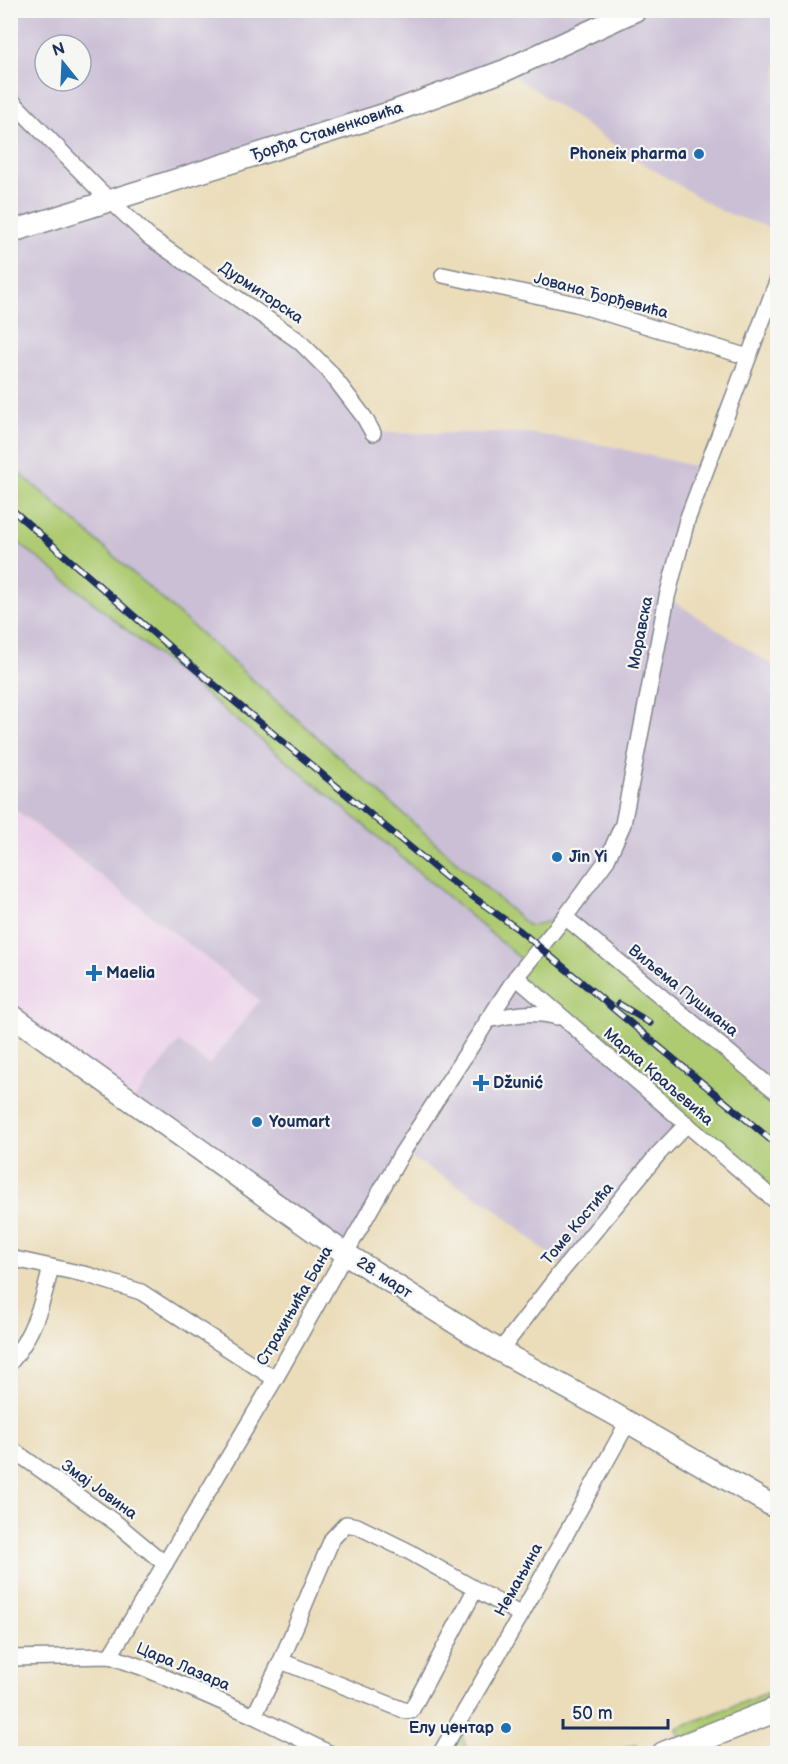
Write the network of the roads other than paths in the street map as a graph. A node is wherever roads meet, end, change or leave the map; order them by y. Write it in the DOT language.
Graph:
graph roads {
  1 [pos="636,10"];
  2 [pos="10,99"];
  3 [pos="110,200"];
  4 [pos="10,232"];
  5 [pos="443,275"];
  6 [pos="777,279"];
  7 [pos="748,357"];
  8 [pos="373,433"];
  9 [pos="565,918"];
  10 [pos="516,977"];
  11 [pos="10,1014"];
  12 [pos="563,1019"];
  13 [pos="487,1020"];
  14 [pos="777,1093"];
  15 [pos="687,1124"];
  16 [pos="777,1203"];
  17 [pos="346,1254"];
  18 [pos="10,1258"];
  19 [pos="51,1267"];
  20 [pos="500,1351"];
  21 [pos="10,1363"];
  22 [pos="275,1379"];
  23 [pos="628,1422"];
  24 [pos="10,1448"];
  25 [pos="777,1509"];
  26 [pos="165,1564"];
  27 [pos="475,1590"];
  28 [pos="520,1615"];
  29 [pos="110,1656"];
  30 [pos="10,1658"];
  31 [pos="281,1661"];
  32 [pos="777,1709"];
  33 [pos="254,1716"];
  34 [pos="665,1753"];
  35 [pos="331,1754"];
  36 [pos="440,1754"];
  1 -- 3 [label="main road, Ђорђа Стаменковића"];
  2 -- 3 [label="street, Дурмиторска"];
  3 -- 4 [label="main road, Ђорђа Стаменковића"];
  3 -- 8 [label="street, Дурмиторска"];
  5 -- 7 [label="street, Јована Ђорђевића"];
  6 -- 7 [label="street, Моравска"];
  7 -- 9 [label="street, Моравска"];
  9 -- 10 [label="street, Моравска"];
  9 -- 14 [label="street, Виљема Пушмана"];
  10 -- 12 [label="street, Марка Краљевића"];
  10 -- 13 [label="street, Страхињића Бана"];
  11 -- 17 [label="main road, 28. март"];
  12 -- 13 [label="street"];
  12 -- 15 [label="street, Марка Краљевића"];
  13 -- 17 [label="street, Страхињића Бана"];
  15 -- 16 [label="street, Марка Краљевића"];
  15 -- 20 [label="street, Томе Костића"];
  17 -- 20 [label="main road, 28. март"];
  17 -- 22 [label="street, Страхињића Бана"];
  18 -- 19 [label="street"];
  19 -- 21 [label="street"];
  19 -- 22 [label="street"];
  20 -- 23 [label="main road, 28. март"];
  22 -- 26 [label="street, Страхињића Бана"];
  23 -- 25 [label="main road, 28. март"];
  23 -- 28 [label="street, Немањина"];
  24 -- 26 [label="street, Змај Јовина"];
  26 -- 29 [label="street, Страхињића Бана"];
  27 -- 28 [label="street"];
  27 -- 31 [label="street"];
  27 -- 31 [label="street"];
  28 -- 36 [label="street, Немањина"];
  29 -- 30 [label="street, Цара Лазара"];
  29 -- 33 [label="street, Цара Лазара"];
  31 -- 33 [label="street"];
  32 -- 34 [label="main road"];
  33 -- 35 [label="street, Цара Лазара"];
}
